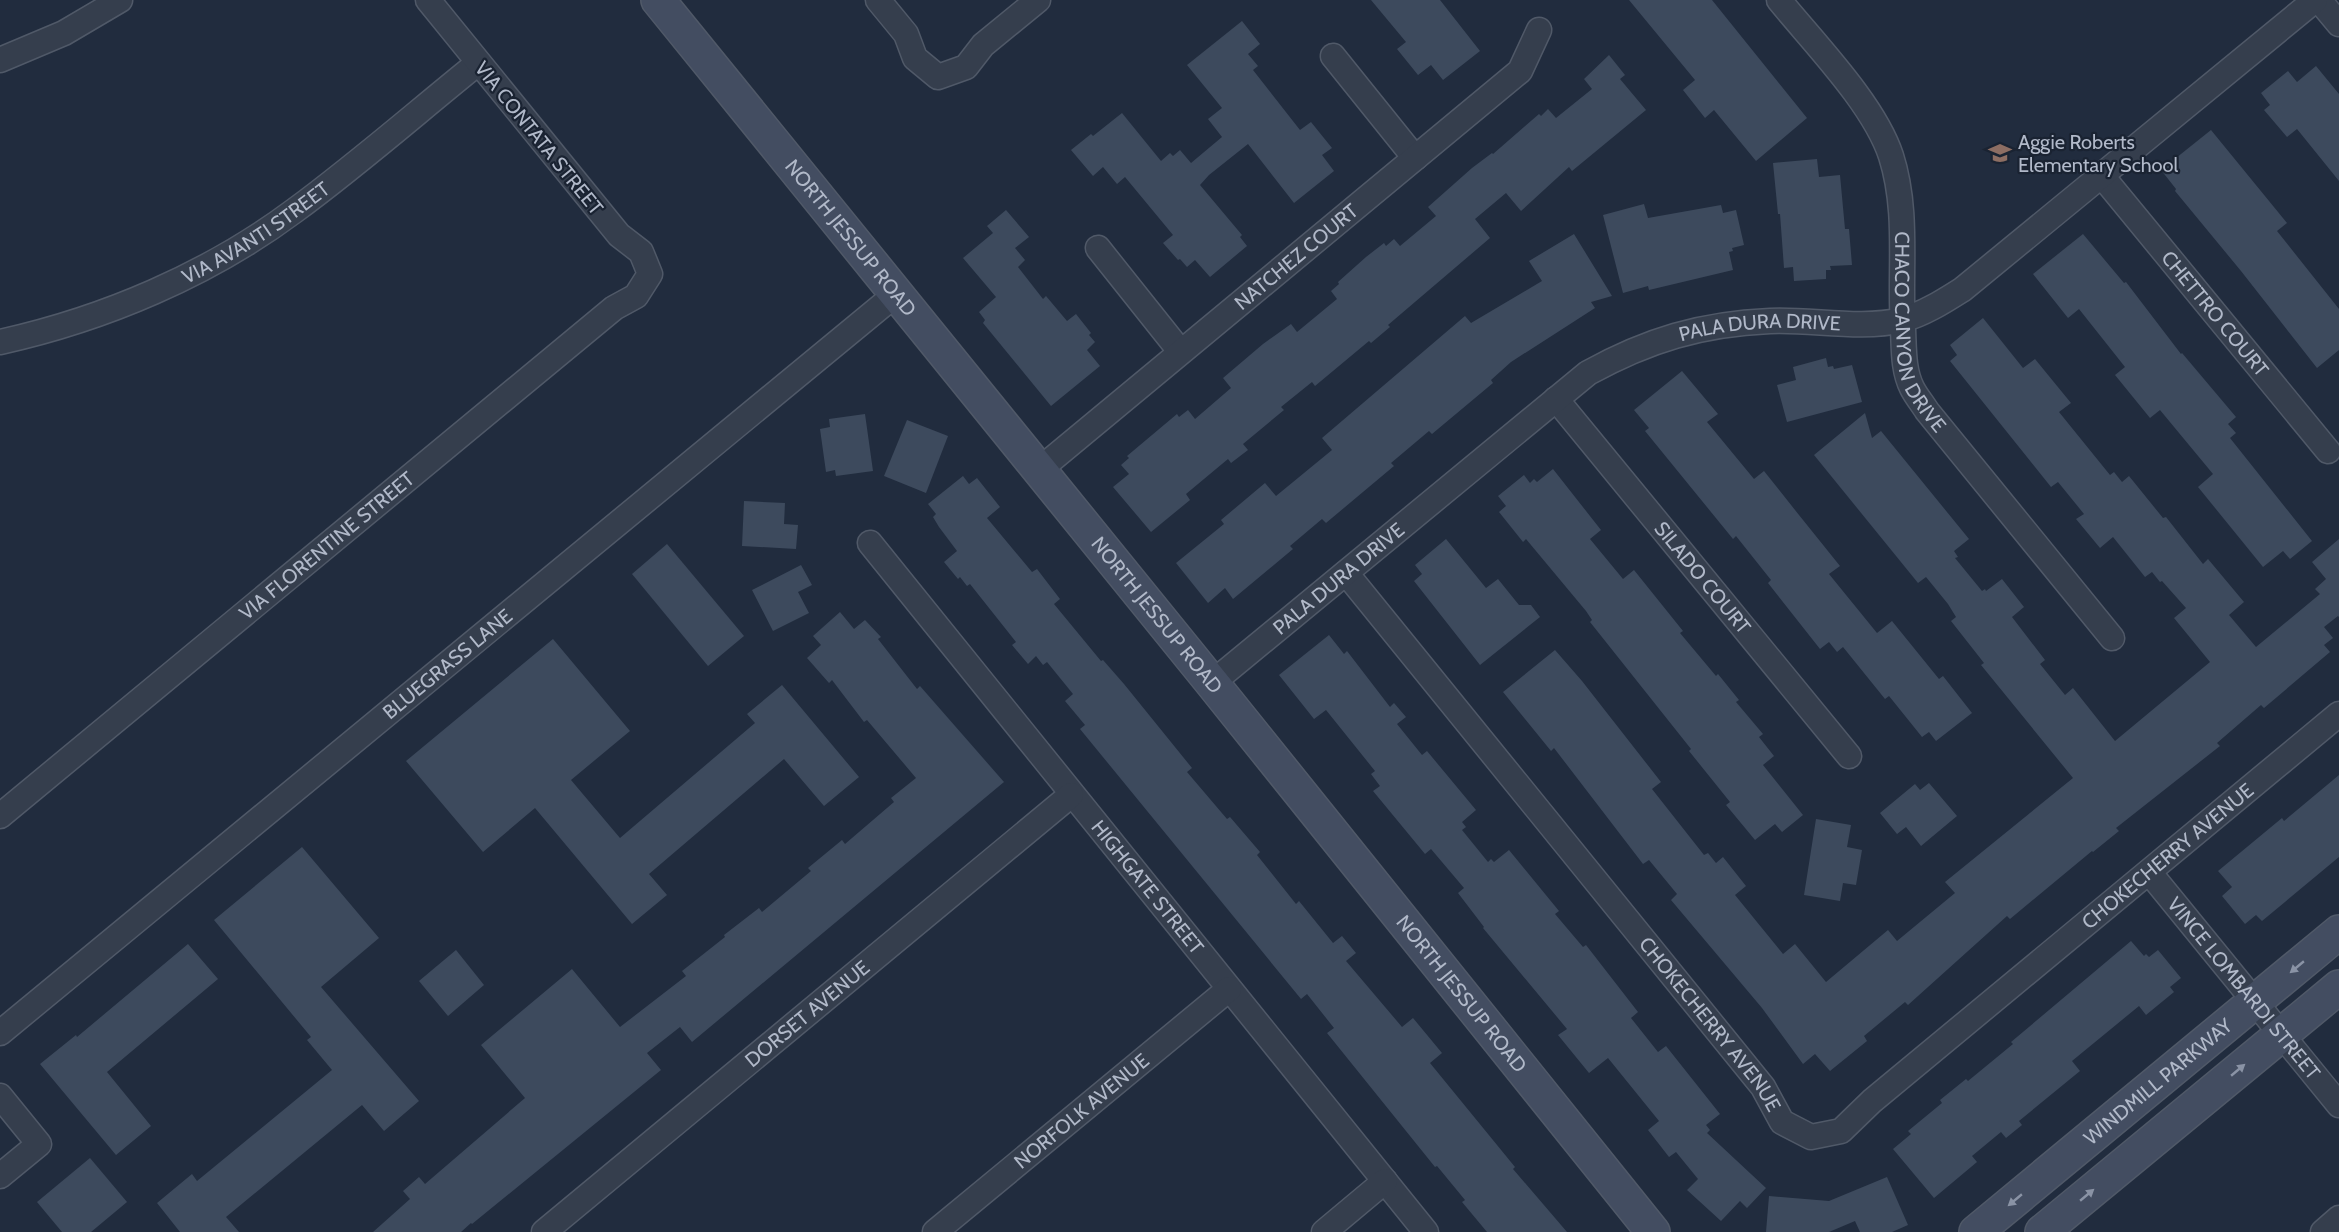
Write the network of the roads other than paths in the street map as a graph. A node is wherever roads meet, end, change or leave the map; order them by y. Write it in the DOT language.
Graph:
graph roads {
  1 [pos="120,0"];
  2 [pos="428,0"];
  3 [pos="658,0"];
  4 [pos="878,0"];
  5 [pos="1038,0"];
  6 [pos="1779,0"];
  7 [pos="2317,0"];
  8 [pos="2339,24"];
  9 [pos="1539,30"];
  10 [pos="1333,56"];
  11 [pos="0,60"];
  12 [pos="478,63"];
  13 [pos="1415,158"];
  14 [pos="2102,176"];
  15 [pos="1098,248"];
  16 [pos="650,274"];
  17 [pos="896,294"];
  18 [pos="1902,320"];
  19 [pos="0,342"];
  20 [pos="1180,351"];
  21 [pos="1556,399"];
  22 [pos="2328,451"];
  23 [pos="1039,470"];
  24 [pos="870,543"];
  25 [pos="1346,573"];
  26 [pos="2112,638"];
  27 [pos="1212,683"];
  28 [pos="2339,714"];
  29 [pos="1849,756"];
  30 [pos="1071,795"];
  31 [pos="0,816"];
  32 [pos="2149,872"];
  33 [pos="2339,932"];
  34 [pos="2339,987"];
  35 [pos="1229,989"];
  36 [pos="2255,1002"];
  37 [pos="0,1033"];
  38 [pos="2281,1035"];
  39 [pos="0,1096"];
  40 [pos="2339,1105"];
  41 [pos="0,1176"];
  42 [pos="1385,1181"];
  43 [pos="2339,1218"];
  44 [pos="544,1232"];
  45 [pos="935,1232"];
  46 [pos="1324,1232"];
  47 [pos="1426,1232"];
  48 [pos="1653,1232"];
  49 [pos="1976,1232"];
  50 [pos="2042,1232"];
  51 [pos="2323,1232"];
  1 -- 11 [label="street"];
  2 -- 12 [label="street, VIA CONTATA STREET"];
  3 -- 17 [label="street, NORTH JESSUP ROAD"];
  4 -- 5 [label="street"];
  6 -- 18 [label="street, CHACO CANYON DRIVE"];
  7 -- 8 [label="street"];
  7 -- 14 [label="street, PALA DURA DRIVE"];
  9 -- 13 [label="street, NATCHEZ COURT"];
  10 -- 13 [label="street"];
  12 -- 16 [label="street, VIA CONTATA STREET"];
  12 -- 19 [label="street, VIA AVANTI STREET"];
  13 -- 20 [label="street, NATCHEZ COURT"];
  14 -- 18 [label="street, PALA DURA DRIVE"];
  14 -- 22 [label="street, CHETTRO COURT"];
  15 -- 20 [label="street"];
  16 -- 31 [label="street, VIA FLORENTINE STREET"];
  17 -- 23 [label="street, NORTH JESSUP ROAD"];
  17 -- 37 [label="street, BLUEGRASS LANE"];
  18 -- 21 [label="street, PALA DURA DRIVE"];
  18 -- 26 [label="street, CHACO CANYON DRIVE"];
  20 -- 23 [label="street, NATCHEZ COURT"];
  21 -- 25 [label="street, PALA DURA DRIVE"];
  21 -- 29 [label="street, SILADO COURT"];
  23 -- 27 [label="street, NORTH JESSUP ROAD"];
  24 -- 30 [label="street, HIGHGATE STREET"];
  25 -- 27 [label="street, PALA DURA DRIVE"];
  25 -- 32 [label="street, CHOKECHERRY AVENUE"];
  27 -- 48 [label="street, NORTH JESSUP ROAD"];
  28 -- 32 [label="street, CHOKECHERRY AVENUE"];
  30 -- 35 [label="street, HIGHGATE STREET"];
  30 -- 44 [label="street, DORSET AVENUE"];
  32 -- 36 [label="street, VINCE LOMBARDI STREET"];
  33 -- 36 [label="street, WINDMILL PARKWAY, one-way"];
  34 -- 38 [label="street, WINDMILL PARKWAY"];
  35 -- 42 [label="street, HIGHGATE STREET"];
  35 -- 45 [label="street, NORFOLK AVENUE"];
  36 -- 38 [label="street, VINCE LOMBARDI STREET"];
  36 -- 49 [label="street, WINDMILL PARKWAY, one-way"];
  38 -- 40 [label="street, VINCE LOMBARDI STREET"];
  50 -- 38 [label="street, WINDMILL PARKWAY, one-way"];
  39 -- 41 [label="street"];
  42 -- 46 [label="street"];
  42 -- 47 [label="street, HIGHGATE STREET"];
  43 -- 51 [label="street"];
}
